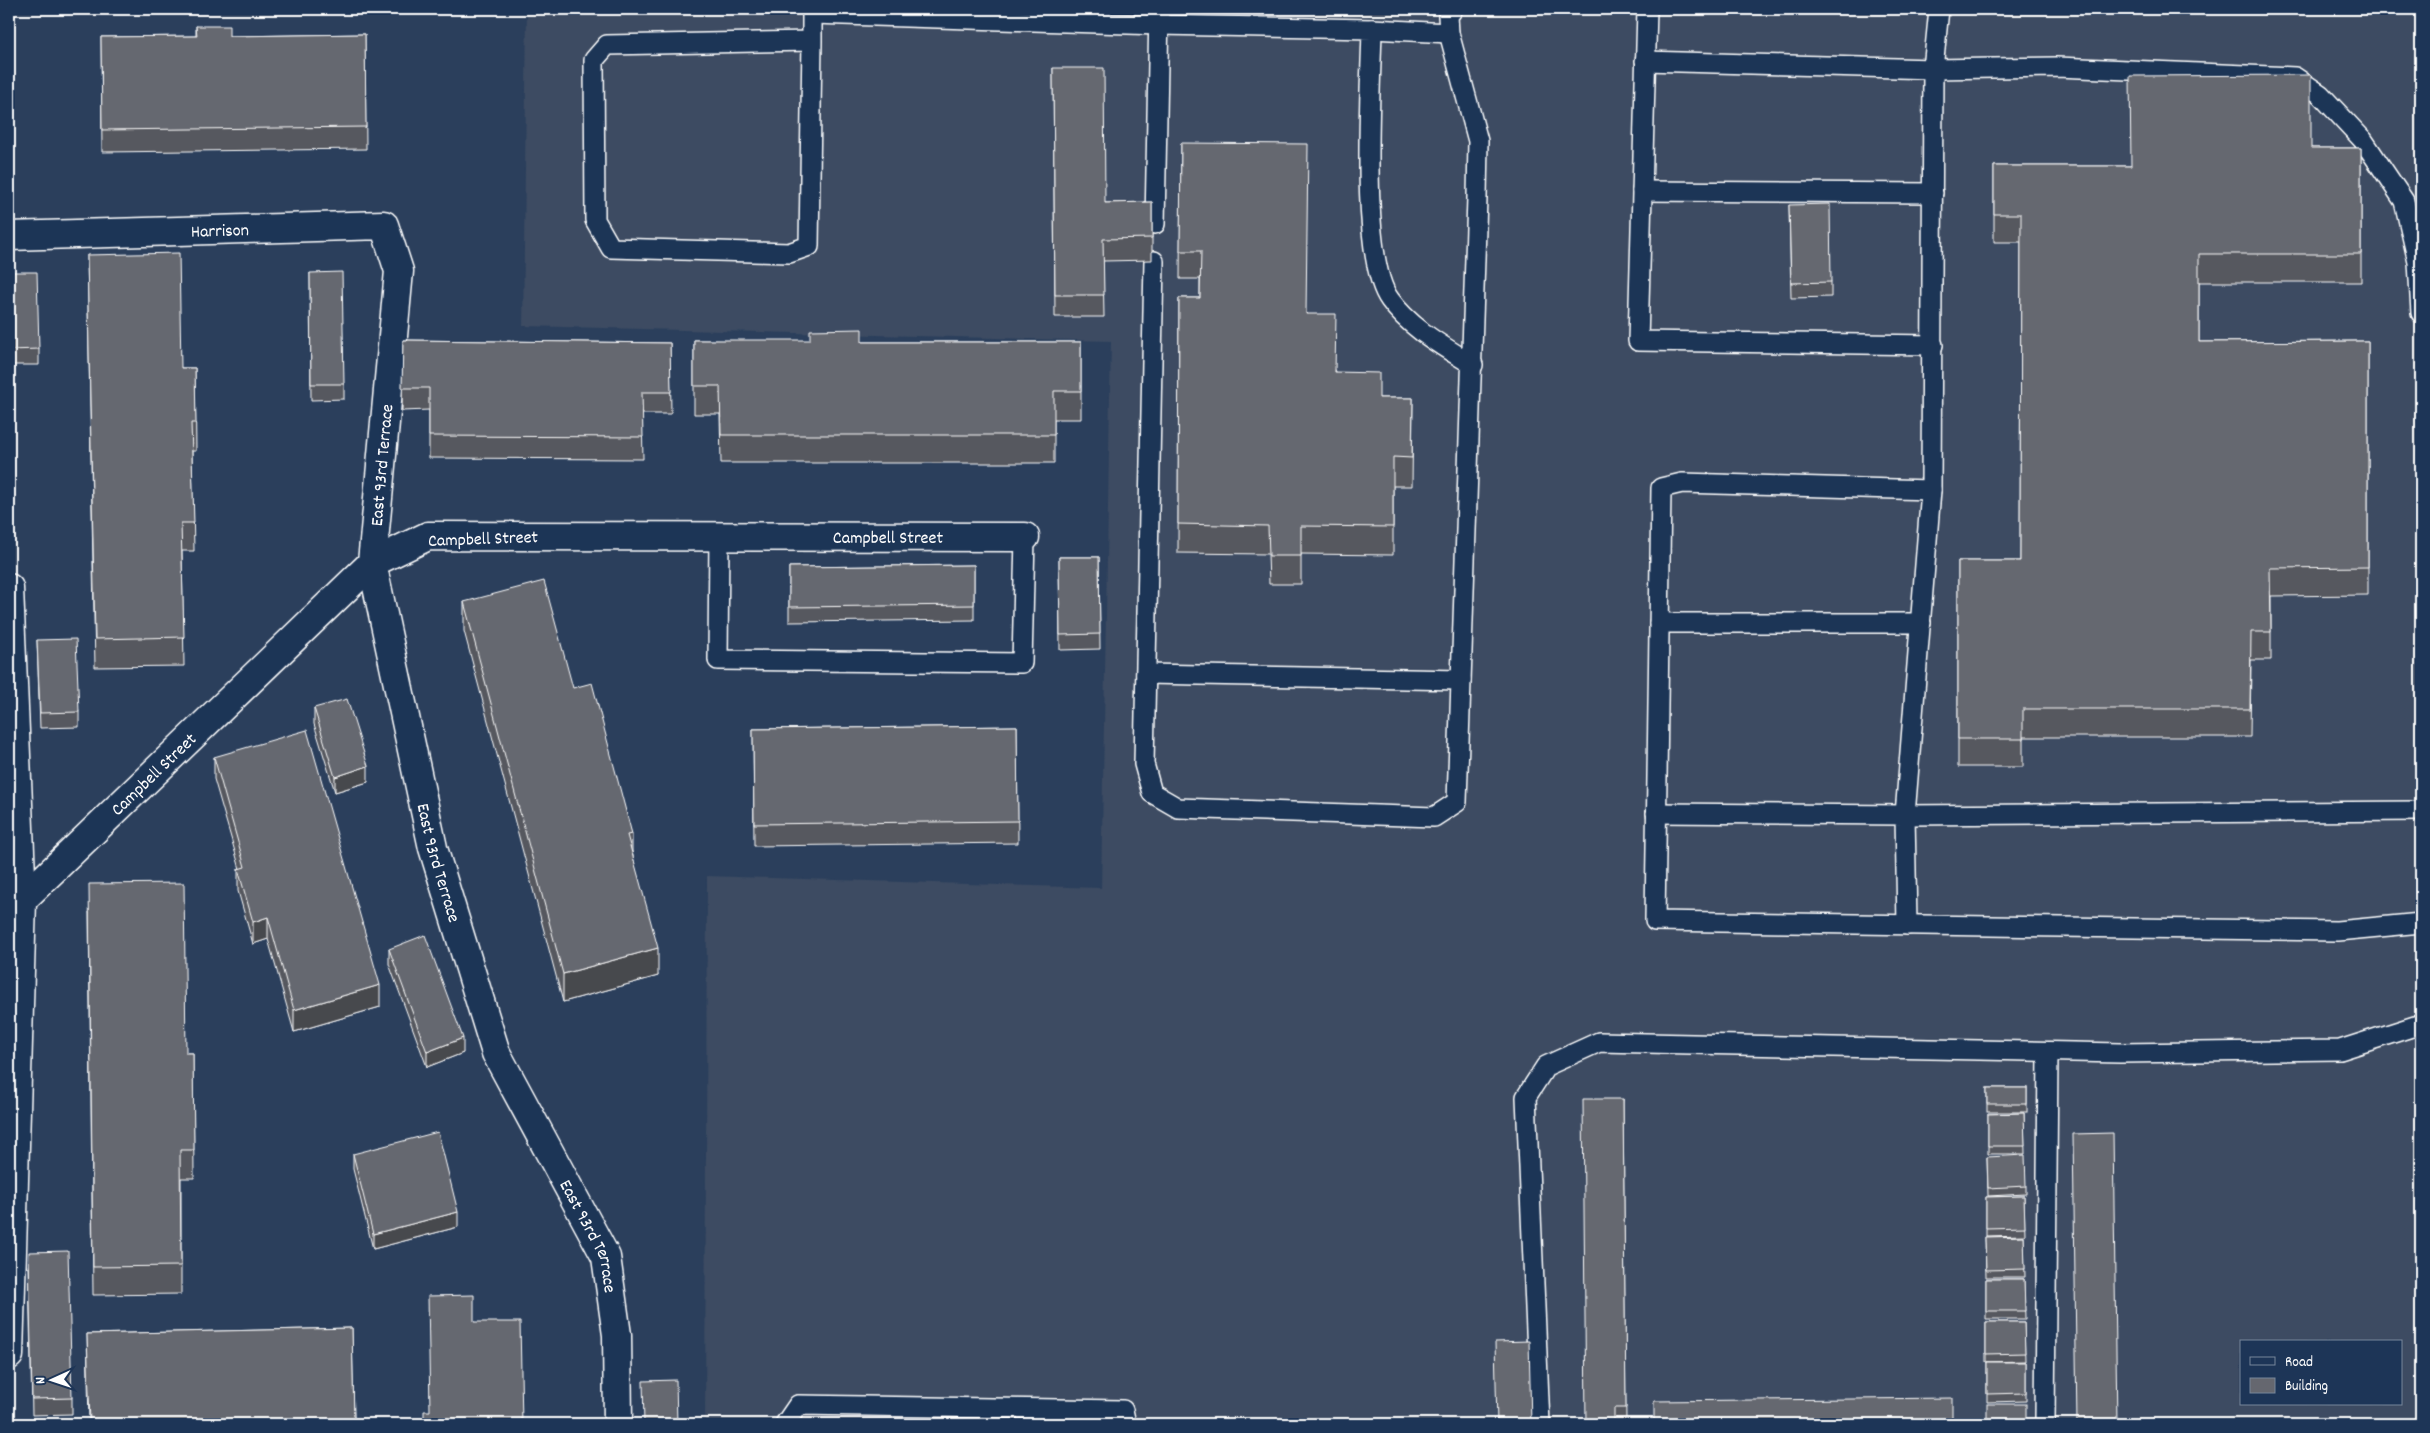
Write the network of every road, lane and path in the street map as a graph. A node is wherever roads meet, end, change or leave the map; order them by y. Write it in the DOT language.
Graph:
graph roads {
  1 [pos="1647,9"];
  2 [pos="1939,9"];
  3 [pos="812,11"];
  4 [pos="1448,16"];
  5 [pos="1159,17"];
  6 [pos="1372,29"];
  7 [pos="812,41"];
  8 [pos="1645,61"];
  9 [pos="1933,69"];
  10 [pos="1642,191"];
  11 [pos="1933,193"];
  12 [pos="1155,224"];
  13 [pos="9,236"];
  14 [pos="1154,261"];
  15 [pos="399,271"];
  16 [pos="2421,313"];
  17 [pos="1933,345"];
  18 [pos="1473,365"];
  19 [pos="1931,490"];
  20 [pos="719,536"];
  21 [pos="1025,537"];
  22 [pos="372,563"];
  23 [pos="9,588"];
  24 [pos="1659,623"];
  25 [pos="1920,623"];
  26 [pos="1146,674"];
  27 [pos="1461,680"];
  28 [pos="2421,811"];
  29 [pos="1656,813"];
  30 [pos="1905,815"];
  31 [pos="22,900"];
  32 [pos="2421,923"];
  33 [pos="1907,925"];
  34 [pos="2421,1024"];
  35 [pos="2048,1052"];
  36 [pos="9,1355"];
  37 [pos="618,1424"];
  38 [pos="785,1424"];
  39 [pos="1126,1424"];
  40 [pos="1540,1424"];
  41 [pos="2045,1424"];
  1 -- 8 [label="lane"];
  2 -- 9 [label="lane"];
  3 -- 5 [label="lane"];
  3 -- 7 [label="lane"];
  4 -- 6 [label="lane"];
  4 -- 18 [label="lane"];
  5 -- 6 [label="lane"];
  5 -- 12 [label="lane"];
  6 -- 18 [label="lane"];
  7 -- 7 [label="lane"];
  8 -- 9 [label="lane"];
  8 -- 10 [label="lane"];
  9 -- 11 [label="lane"];
  9 -- 16 [label="lane"];
  10 -- 11 [label="lane"];
  10 -- 17 [label="lane"];
  11 -- 17 [label="lane"];
  13 -- 15 [label="street, Harrison"];
  14 -- 26 [label="lane"];
  15 -- 22 [label="street, East 93rd Terrace"];
  17 -- 19 [label="lane"];
  18 -- 27 [label="lane"];
  19 -- 24 [label="lane"];
  19 -- 25 [label="lane"];
  20 -- 21 [label="street, Campbell Street"];
  20 -- 21 [label="lane"];
  20 -- 22 [label="street, Campbell Street"];
  22 -- 31 [label="street, Campbell Street"];
  22 -- 37 [label="street, East 93rd Terrace"];
  23 -- 31 [label="street"];
  24 -- 25 [label="lane"];
  24 -- 29 [label="lane"];
  25 -- 30 [label="lane"];
  26 -- 27 [label="lane"];
  26 -- 27 [label="lane"];
  28 -- 30 [label="lane"];
  29 -- 30 [label="lane"];
  29 -- 33 [label="lane"];
  30 -- 33 [label="lane"];
  31 -- 36 [label="street"];
  32 -- 33 [label="lane"];
  34 -- 35 [label="lane"];
  35 -- 40 [label="lane"];
  35 -- 41 [label="lane"];
  38 -- 39 [label="lane"];
}
